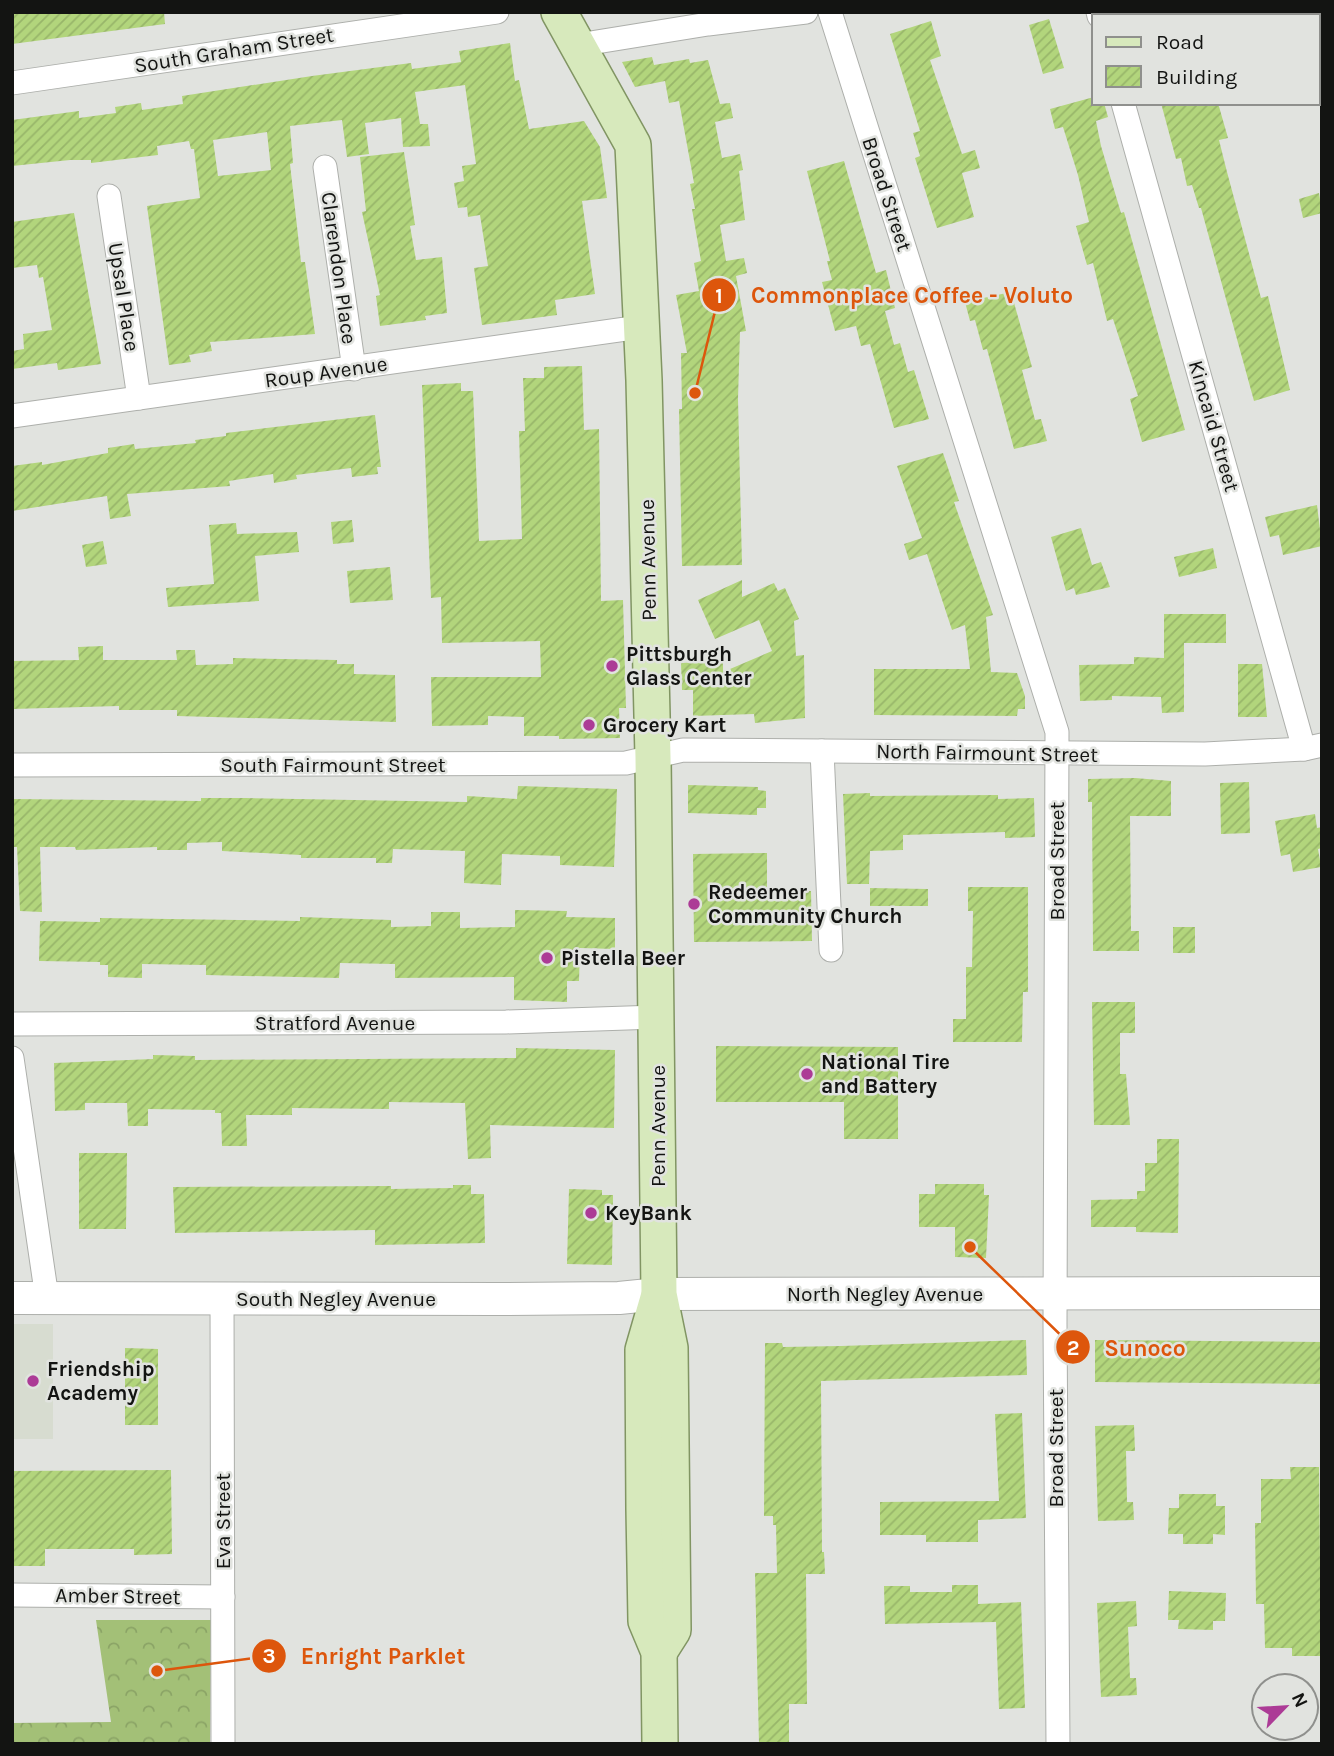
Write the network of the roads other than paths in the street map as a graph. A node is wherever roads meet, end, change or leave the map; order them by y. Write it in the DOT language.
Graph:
graph roads {
  1 [pos="497,12"];
  2 [pos="559,12"];
  3 [pos="806,12"];
  4 [pos="830,12"];
  5 [pos="578,45"];
  6 [pos="12,83"];
  7 [pos="1124,105"];
  8 [pos="325,167"];
  9 [pos="109,196"];
  10 [pos="640,327"];
  11 [pos="354,369"];
  12 [pos="139,398"];
  13 [pos="12,416"];
  14 [pos="1313,747"];
  15 [pos="822,751"];
  16 [pos="1057,753"];
  17 [pos="653,757"];
  18 [pos="12,765"];
  19 [pos="831,950"];
  20 [pos="657,1017"];
  21 [pos="12,1024"];
  22 [pos="12,1058"];
  23 [pos="1322,1293"];
  24 [pos="659,1294"];
  25 [pos="1055,1294"];
  26 [pos="222,1297"];
  27 [pos="12,1298"];
  28 [pos="47,1298"];
  29 [pos="12,1595"];
  30 [pos="223,1597"];
  31 [pos="223,1744"];
  32 [pos="660,1744"];
  33 [pos="1058,1744"];
  1 -- 6 [label="street, South Graham Street"];
  2 -- 5 [label="main road, Penn Avenue"];
  3 -- 5 [label="street"];
  4 -- 16 [label="street, Broad Street"];
  5 -- 10 [label="main road, Penn Avenue"];
  7 -- 14 [label="street, Kincaid Street"];
  8 -- 11 [label="street, Clarendon Place"];
  9 -- 12 [label="street, Upsal Place"];
  10 -- 11 [label="street, Roup Avenue"];
  10 -- 17 [label="main road, Penn Avenue"];
  11 -- 12 [label="street, Roup Avenue"];
  12 -- 13 [label="street, Roup Avenue"];
  14 -- 16 [label="street, North Fairmount Street"];
  15 -- 16 [label="street, North Fairmount Street"];
  15 -- 17 [label="street, North Fairmount Street"];
  15 -- 19 [label="street"];
  16 -- 25 [label="street, Broad Street"];
  17 -- 18 [label="street, South Fairmount Street"];
  17 -- 20 [label="main road, Penn Avenue"];
  20 -- 21 [label="street, Stratford Avenue"];
  20 -- 24 [label="main road, Penn Avenue"];
  22 -- 28 [label="street"];
  23 -- 25 [label="main road, North Negley Avenue"];
  24 -- 25 [label="main road, North Negley Avenue"];
  24 -- 26 [label="main road, South Negley Avenue"];
  24 -- 32 [label="main road, Penn Avenue"];
  25 -- 33 [label="street, Broad Street"];
  26 -- 28 [label="main road, South Negley Avenue"];
  26 -- 30 [label="street, Eva Street"];
  27 -- 28 [label="main road, South Negley Avenue"];
  29 -- 30 [label="street, Amber Street"];
  30 -- 31 [label="street, Eva Street"];
}
